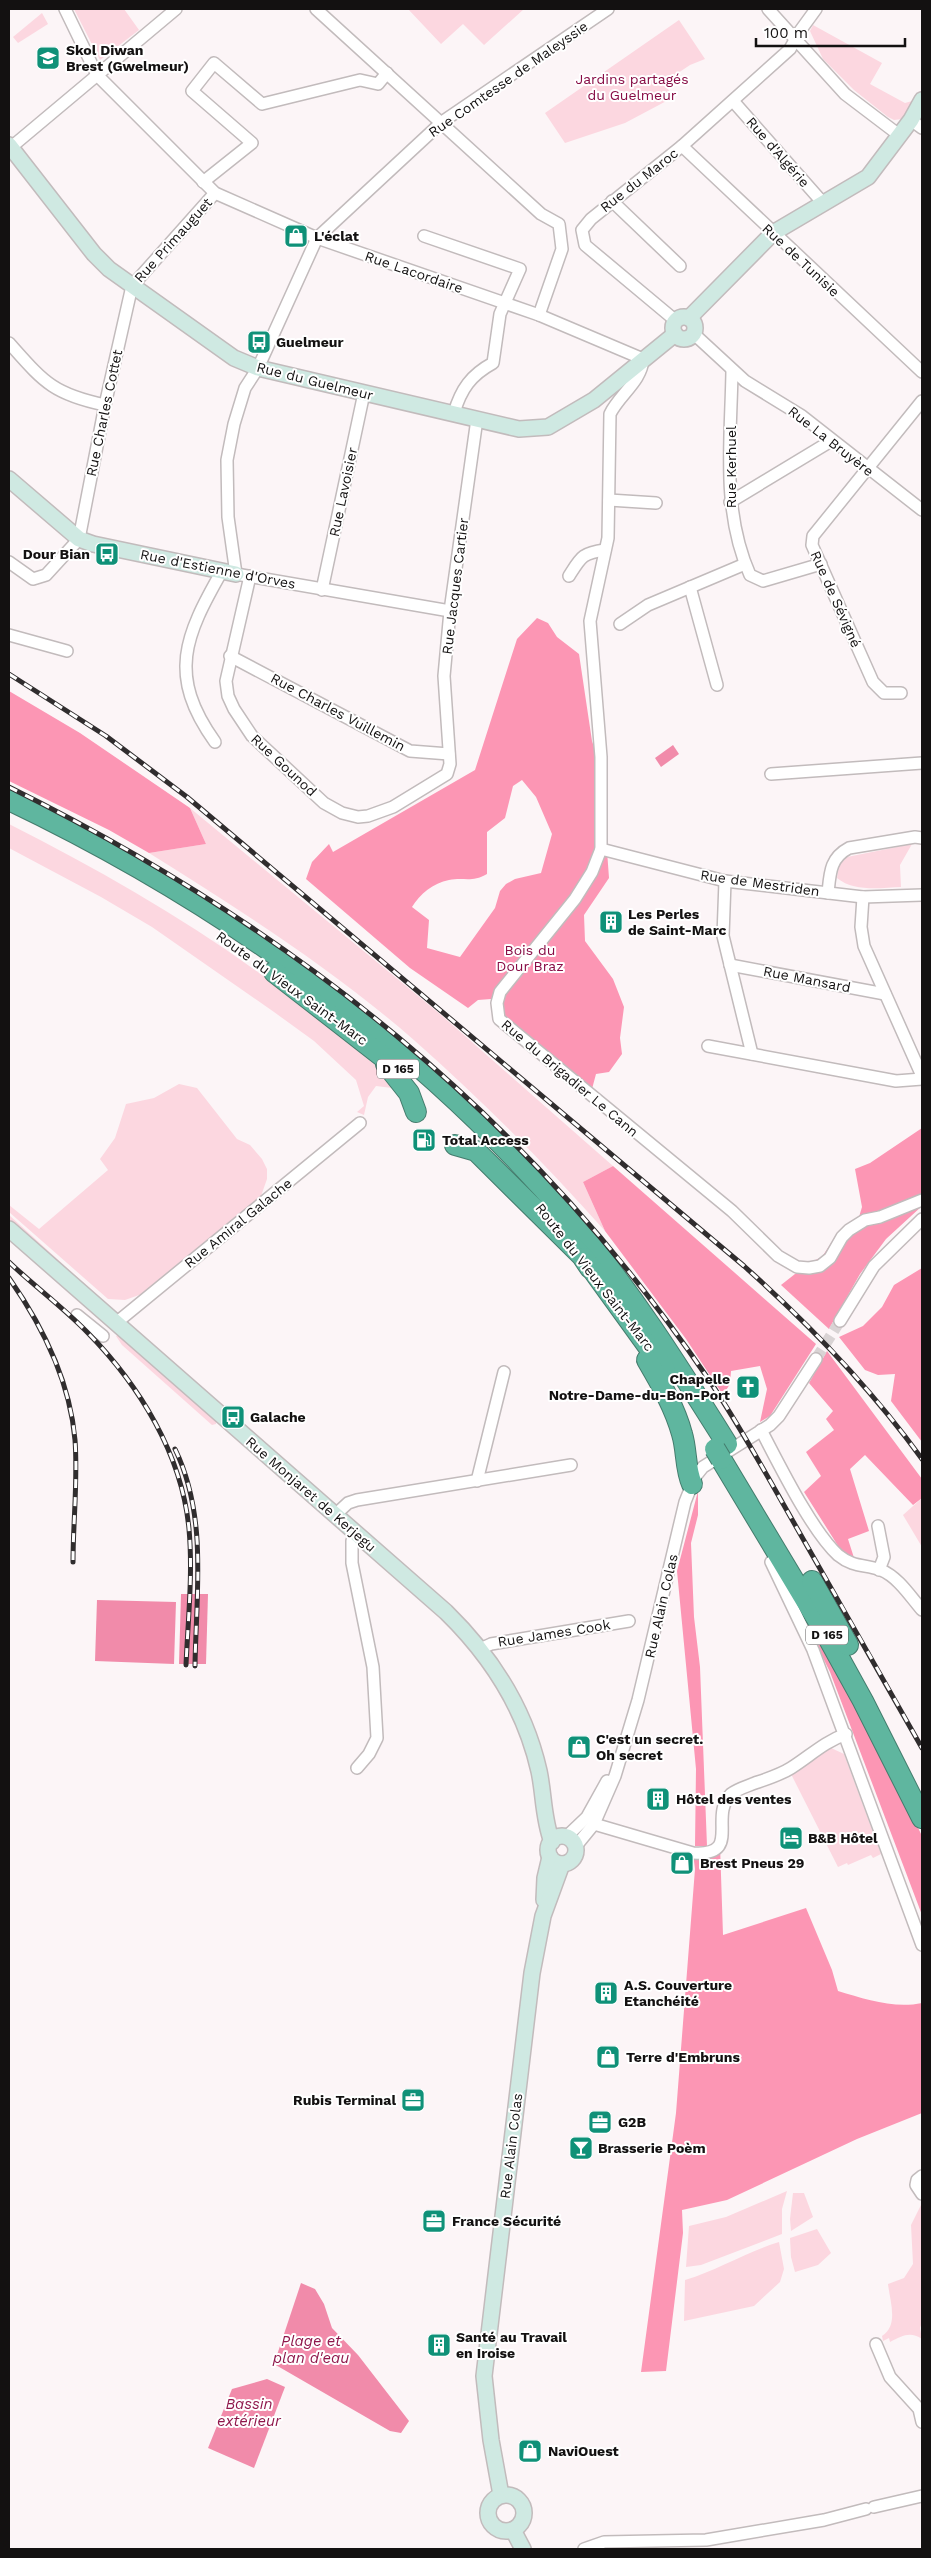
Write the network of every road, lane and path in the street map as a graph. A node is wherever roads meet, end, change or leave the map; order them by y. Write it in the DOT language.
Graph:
graph roads {
  1 [pos="65,9"];
  2 [pos="176,9"];
  3 [pos="316,9"];
  4 [pos="608,9"];
  5 [pos="768,9"];
  6 [pos="816,9"];
  7 [pos="795,41"];
  8 [pos="388,73"];
  9 [pos="97,75"];
  10 [pos="733,100"];
  11 [pos="922,100"];
  12 [pos="442,122"];
  13 [pos="917,124"];
  14 [pos="899,135"];
  15 [pos="682,146"];
  16 [pos="10,147"];
  17 [pos="202,182"];
  18 [pos="215,193"];
  19 [pos="612,201"];
  20 [pos="823,203"];
  21 [pos="773,233"];
  22 [pos="424,236"];
  23 [pos="317,238"];
  24 [pos="680,266"];
  25 [pos="132,286"];
  26 [pos="504,303"];
  27 [pos="539,316"];
  28 [pos="680,324"];
  29 [pos="694,334"];
  30 [pos="9,343"];
  31 [pos="643,359"];
  32 [pos="258,368"];
  33 [pos="732,371"];
  34 [pos="922,372"];
  35 [pos="364,393"];
  36 [pos="922,400"];
  37 [pos="105,405"];
  38 [pos="454,413"];
  39 [pos="477,419"];
  40 [pos="831,441"];
  41 [pos="868,470"];
  42 [pos="9,479"];
  43 [pos="609,500"];
  44 [pos="730,502"];
  45 [pos="656,503"];
  46 [pos="922,510"];
  47 [pos="79,539"];
  48 [pos="606,550"];
  49 [pos="9,562"];
  50 [pos="745,564"];
  51 [pos="821,564"];
  52 [pos="236,574"];
  53 [pos="569,576"];
  54 [pos="690,587"];
  55 [pos="322,590"];
  56 [pos="450,611"];
  57 [pos="620,624"];
  58 [pos="9,635"];
  59 [pos="67,651"];
  60 [pos="230,656"];
  61 [pos="718,685"];
  62 [pos="901,693"];
  63 [pos="215,742"];
  64 [pos="450,754"];
  65 [pos="922,763"];
  66 [pos="771,774"];
  67 [pos="9,800"];
  68 [pos="9,814"];
  69 [pos="922,838"];
  70 [pos="601,849"];
  71 [pos="725,881"];
  72 [pos="828,893"];
  73 [pos="922,895"];
  74 [pos="863,897"];
  75 [pos="730,965"];
  76 [pos="885,994"];
  77 [pos="708,1046"];
  78 [pos="374,1049"];
  79 [pos="752,1054"];
  80 [pos="922,1078"];
  81 [pos="416,1112"];
  82 [pos="360,1123"];
  83 [pos="455,1145"];
  84 [pos="922,1200"];
  85 [pos="922,1219"];
  86 [pos="9,1229"];
  87 [pos="582,1256"];
  88 [pos="77,1315"];
  89 [pos="840,1321"];
  90 [pos="116,1323"];
  91 [pos="103,1336"];
  92 [pos="816,1359"];
  93 [pos="504,1372"];
  94 [pos="761,1430"];
  95 [pos="721,1453"];
  96 [pos="571,1465"];
  97 [pos="477,1481"];
  98 [pos="692,1484"];
  99 [pos="335,1515"];
  100 [pos="878,1526"];
  101 [pos="356,1533"];
  102 [pos="771,1562"];
  103 [pos="880,1570"];
  104 [pos="922,1610"];
  105 [pos="629,1621"];
  106 [pos="480,1649"];
  107 [pos="846,1734"];
  108 [pos="620,1758"];
  109 [pos="357,1768"];
  110 [pos="922,1789"];
  111 [pos="922,1818"];
  112 [pos="594,1824"];
  113 [pos="562,1847"];
  114 [pos="922,1945"];
  115 [pos="922,2176"];
  116 [pos="922,2194"];
  117 [pos="876,2344"];
  118 [pos="920,2409"];
  119 [pos="922,2422"];
  120 [pos="501,2495"];
  121 [pos="922,2496"];
  122 [pos="513,2530"];
  123 [pos="523,2549"];
  124 [pos="584,2549"];
  1 -- 9 [label="street, Rue Lacordaire"];
  2 -- 9 [label="street"];
  3 -- 8 [label="street"];
  4 -- 12 [label="street, Rue Comtesse de Maleyssie"];
  5 -- 7 [label="street"];
  6 -- 7 [label="street, Rue du Maroc"];
  7 -- 10 [label="street, Rue du Maroc"];
  7 -- 14 [label="street"];
  8 -- 12 [label="street"];
  8 -- 17 [label="street"];
  9 -- 16 [label="street"];
  9 -- 17 [label="street, Rue Lacordaire"];
  10 -- 15 [label="street, Rue du Maroc"];
  10 -- 20 [label="street, Rue d'Algérie"];
  11 -- 13 [label="street, Rue du Guelmeur"];
  12 -- 23 [label="street, Rue Comtesse de Maleyssie"];
  12 -- 27 [label="street"];
  13 -- 14 [label="street, Rue du Guelmeur"];
  14 -- 20 [label="street, Rue du Guelmeur"];
  15 -- 19 [label="street, Rue du Maroc"];
  15 -- 21 [label="street, Rue de Tunisie"];
  16 -- 25 [label="street, Rue du Guelmeur"];
  17 -- 18 [label="street, Rue Lacordaire"];
  18 -- 23 [label="street, Rue Lacordaire"];
  18 -- 25 [label="street, Rue Primauguet"];
  19 -- 24 [label="street"];
  19 -- 28 [label="street, Rue du Maroc"];
  20 -- 21 [label="street, Rue du Guelmeur"];
  21 -- 28 [label="street, Rue du Guelmeur"];
  21 -- 34 [label="street, Rue de Tunisie"];
  22 -- 26 [label="street"];
  23 -- 26 [label="street, Rue Lacordaire"];
  23 -- 32 [label="street, Rue Comtesse de Maleyssie"];
  25 -- 32 [label="street, Rue du Guelmeur"];
  25 -- 37 [label="street, Rue Charles Cottet"];
  26 -- 27 [label="street, Rue Lacordaire"];
  26 -- 38 [label="street"];
  27 -- 31 [label="street, Rue Lacordaire"];
  28 -- 29 [label="street"];
  28 -- 31 [label="street, Rue du Guelmeur"];
  29 -- 33 [label="street, Rue La Bruyère"];
  30 -- 37 [label="street"];
  31 -- 39 [label="street, Rue du Guelmeur"];
  31 -- 43 [label="street, Rue du Brigadier Le Cann"];
  32 -- 35 [label="street, Rue du Guelmeur"];
  32 -- 52 [label="street, Rue Comtesse de Maleyssie"];
  33 -- 40 [label="street, Rue La Bruyère"];
  33 -- 44 [label="street, Rue Kerhuel"];
  35 -- 38 [label="street, Rue du Guelmeur"];
  35 -- 55 [label="street, Rue Lavoisier"];
  36 -- 41 [label="street"];
  37 -- 47 [label="street, Rue Charles Cottet"];
  38 -- 39 [label="street, Rue du Guelmeur"];
  39 -- 56 [label="street, Rue Jacques Cartier"];
  40 -- 41 [label="street, Rue La Bruyère"];
  40 -- 44 [label="street"];
  41 -- 46 [label="street, Rue La Bruyère"];
  41 -- 51 [label="street, Rue de Sévigné"];
  42 -- 47 [label="street, Rue d'Estienne d'Orves"];
  43 -- 45 [label="street"];
  43 -- 48 [label="street, Rue du Brigadier Le Cann"];
  44 -- 50 [label="street, Rue Kerhuel"];
  47 -- 49 [label="street"];
  47 -- 52 [label="street, Rue d'Estienne d'Orves"];
  48 -- 53 [label="street"];
  48 -- 70 [label="street, Rue du Brigadier Le Cann"];
  50 -- 51 [label="street"];
  50 -- 54 [label="street"];
  51 -- 62 [label="street, Rue de Sévigné"];
  52 -- 55 [label="street, Rue d'Estienne d'Orves"];
  52 -- 60 [label="street, Rue Gounod"];
  52 -- 63 [label="street"];
  54 -- 57 [label="street"];
  54 -- 61 [label="street"];
  55 -- 56 [label="street, Rue d'Estienne d'Orves"];
  56 -- 64 [label="street, Rue Jacques Cartier"];
  58 -- 59 [label="street"];
  60 -- 64 [label="street, Rue Charles Vuillemin"];
  60 -- 64 [label="street, Rue Gounod"];
  65 -- 66 [label="street"];
  67 -- 95 [label="highway, Route du Vieux Saint-Marc / D 165"];
  68 -- 78 [label="highway, Route du Vieux Saint-Marc / D 165"];
  69 -- 72 [label="street"];
  70 -- 71 [label="street, Rue de Mestriden"];
  70 -- 84 [label="street, Rue du Brigadier Le Cann"];
  71 -- 72 [label="street, Rue de Mestriden"];
  71 -- 75 [label="street"];
  72 -- 74 [label="street, Rue de Mestriden"];
  73 -- 74 [label="street, Rue de Mestriden"];
  74 -- 76 [label="street"];
  75 -- 76 [label="street, Rue Mansard"];
  75 -- 79 [label="street"];
  76 -- 80 [label="street"];
  77 -- 79 [label="street"];
  78 -- 81 [label="highway"];
  78 -- 87 [label="highway, Route du Vieux Saint-Marc / D 165"];
  79 -- 80 [label="street"];
  82 -- 90 [label="street, Rue Amiral Galache"];
  83 -- 87 [label="highway"];
  85 -- 89 [label="street"];
  86 -- 90 [label="street, Rue Monjaret de Kerjegu"];
  87 -- 95 [label="highway, Route du Vieux Saint-Marc / D 165"];
  87 -- 98 [label="highway"];
  88 -- 91 [label="street"];
  90 -- 99 [label="street, Rue Monjaret de Kerjegu"];
  92 -- 94 [label="street, Rue Alain Colas"];
  93 -- 97 [label="street"];
  94 -- 95 [label="street, Rue Alain Colas"];
  94 -- 103 [label="street"];
  95 -- 98 [label="street, Rue Alain Colas"];
  95 -- 110 [label="highway, Route du Vieux Saint-Marc / D 165"];
  95 -- 111 [label="highway, Route du Vieux Saint-Marc / D 165"];
  96 -- 97 [label="street"];
  97 -- 99 [label="street"];
  98 -- 108 [label="street, Rue Alain Colas"];
  99 -- 101 [label="street, Rue Monjaret de Kerjegu"];
  100 -- 103 [label="street"];
  101 -- 106 [label="street, Rue Monjaret de Kerjegu"];
  101 -- 109 [label="street"];
  102 -- 107 [label="street"];
  103 -- 104 [label="street"];
  105 -- 106 [label="street, Rue James Cook"];
  106 -- 113 [label="street, Rue Monjaret de Kerjegu"];
  107 -- 112 [label="street"];
  107 -- 114 [label="street"];
  108 -- 112 [label="street, Rue Alain Colas"];
  108 -- 113 [label="street, Rue Alain Colas"];
  112 -- 113 [label="street, Rue Alain Colas"];
  113 -- 120 [label="street, Rue Alain Colas"];
  115 -- 116 [label="street"];
  117 -- 118 [label="street"];
  118 -- 119 [label="street"];
  120 -- 122 [label="street"];
  120 -- 122 [label="street"];
  121 -- 124 [label="street"];
  122 -- 123 [label="street"];
}
